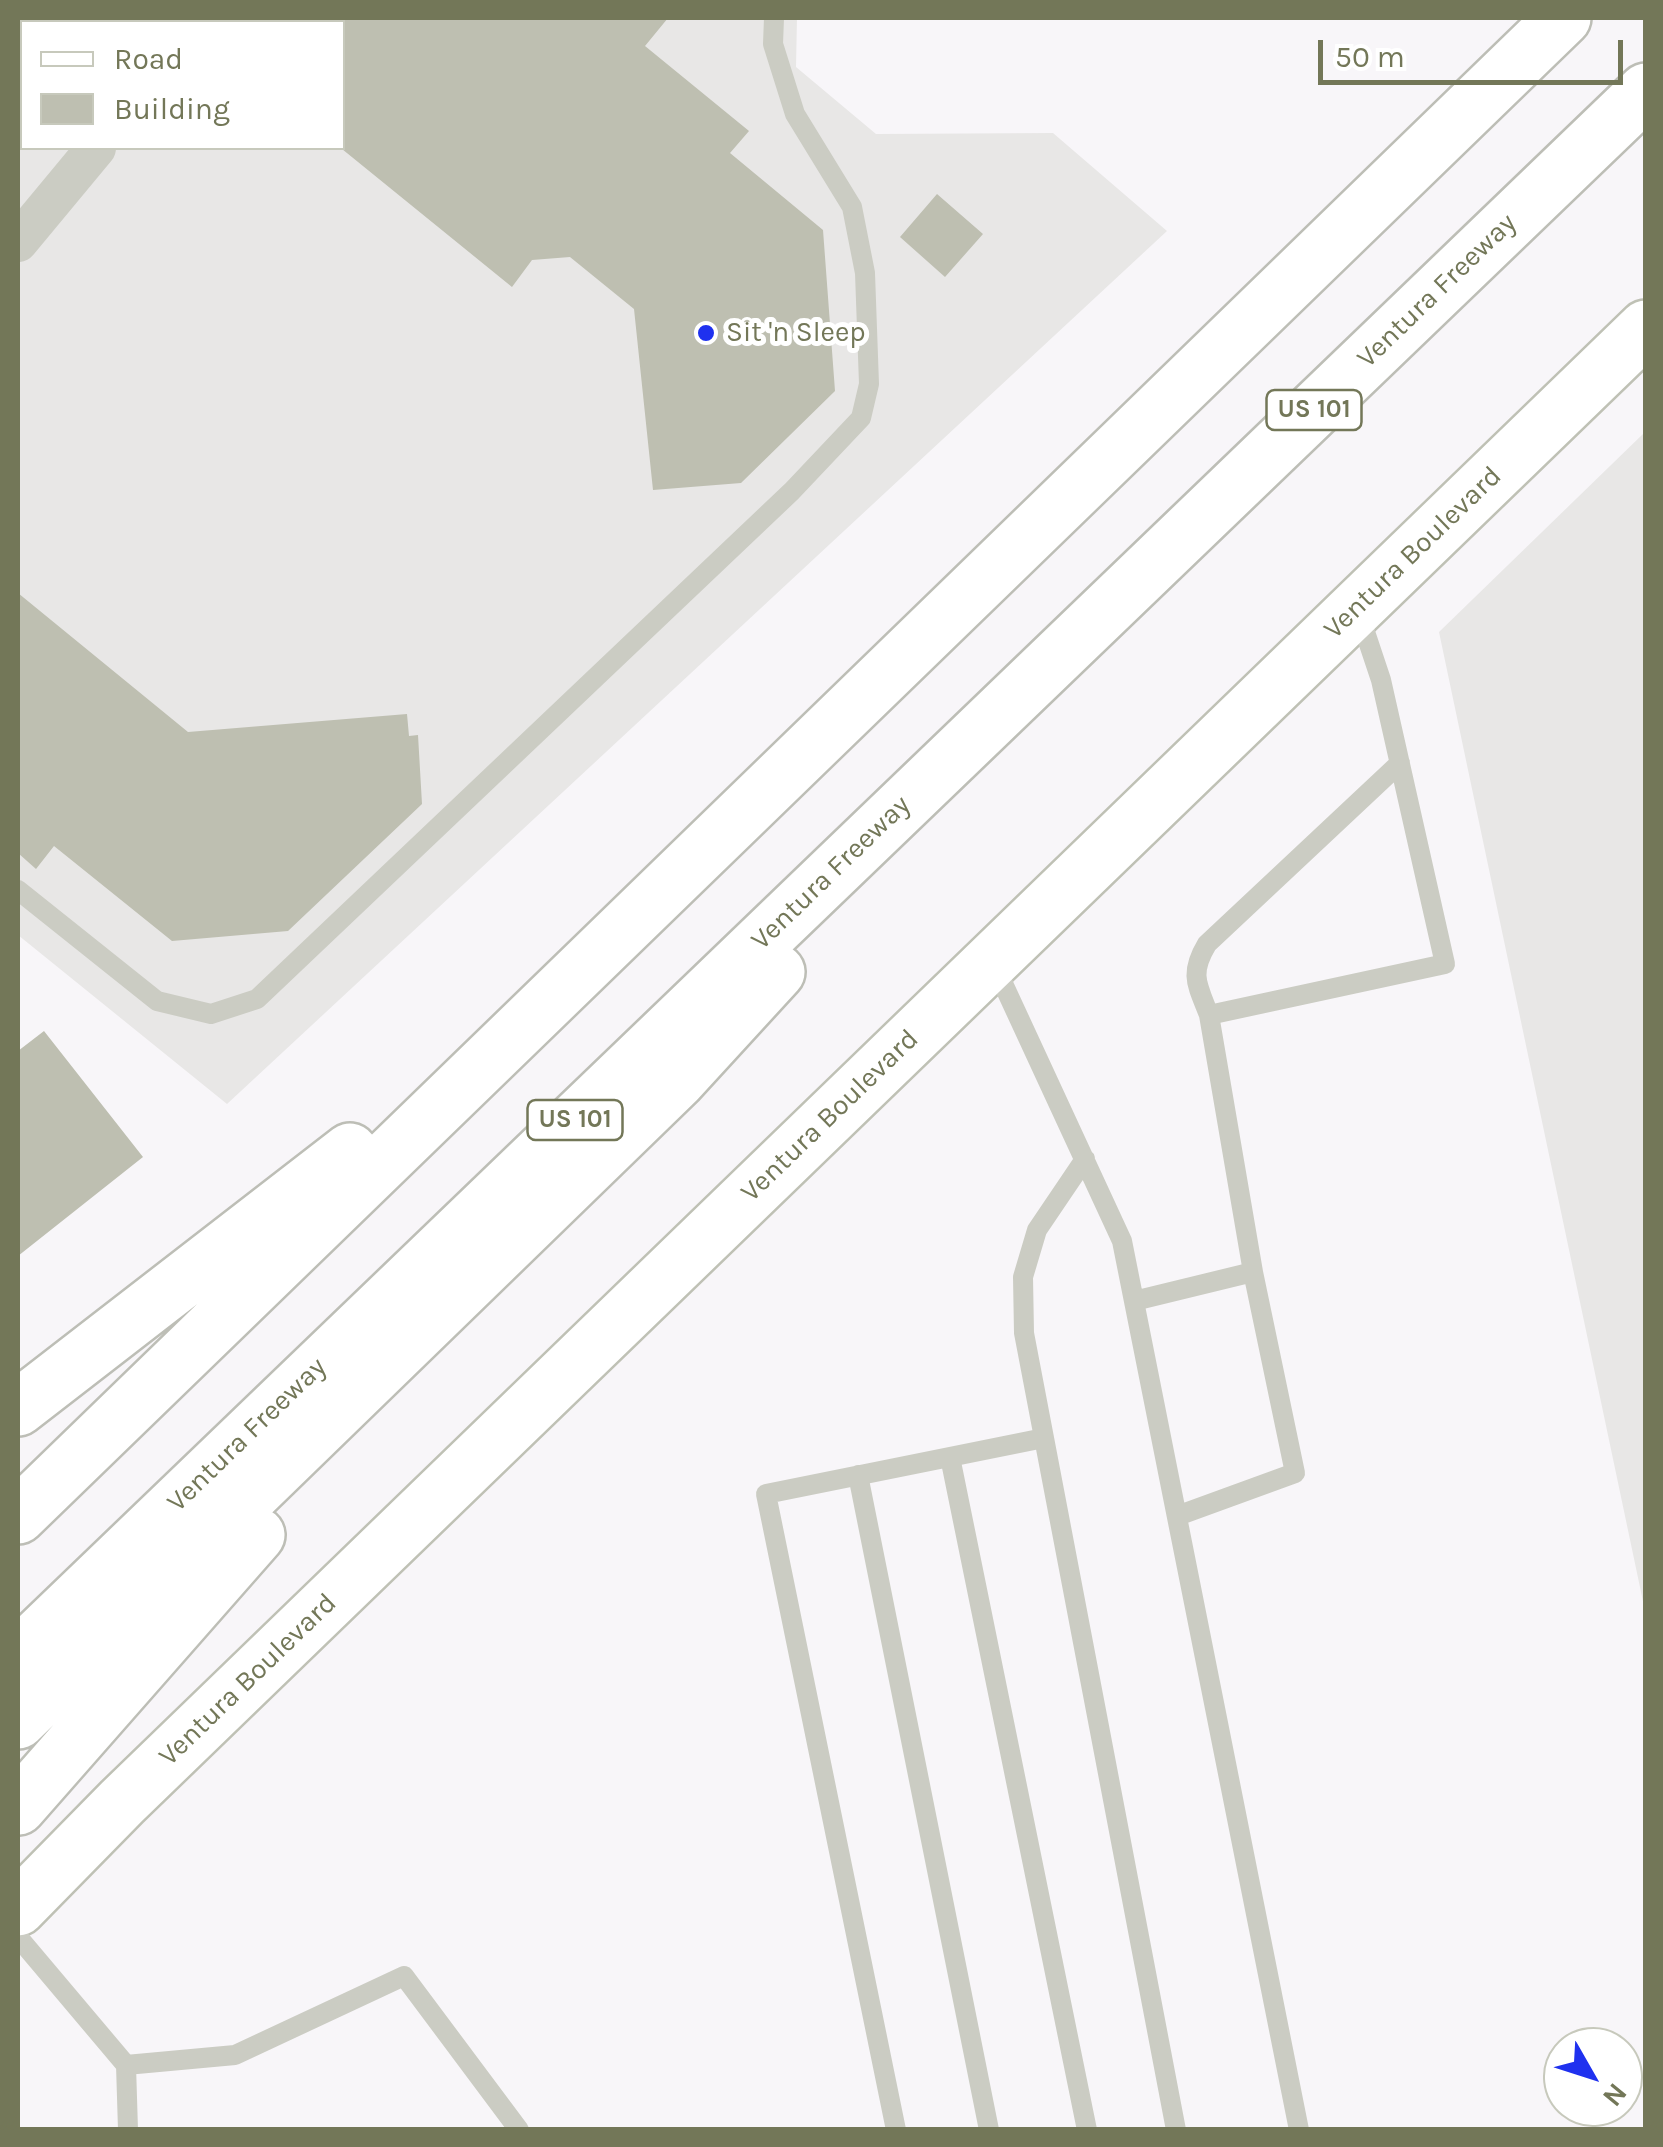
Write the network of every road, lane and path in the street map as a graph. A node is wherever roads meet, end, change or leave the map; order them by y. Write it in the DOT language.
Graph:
graph roads {
  1 [pos="774,18"];
  2 [pos="1563,18"];
  3 [pos="1646,91"];
  4 [pos="94,150"];
  5 [pos="18,242"];
  6 [pos="1646,328"];
  7 [pos="1132,584"];
  8 [pos="1356,608"];
  9 [pos="1400,763"];
  10 [pos="18,890"];
  11 [pos="992,959"];
  12 [pos="558,990"];
  13 [pos="1209,1015"];
  14 [pos="678,1080"];
  15 [pos="1084,1159"];
  16 [pos="1253,1272"];
  17 [pos="1134,1301"];
  18 [pos="18,1408"];
  19 [pos="1044,1438"];
  20 [pos="950,1457"];
  21 [pos="858,1475"];
  22 [pos="18,1516"];
  23 [pos="1177,1516"];
  24 [pos="18,1656"];
  25 [pos="18,1721"];
  26 [pos="18,1807"];
  27 [pos="18,1908"];
  28 [pos="18,1938"];
  29 [pos="126,2064"];
  30 [pos="128,2130"];
  31 [pos="519,2130"];
  32 [pos="896,2130"];
  33 [pos="989,2130"];
  34 [pos="1087,2130"];
  35 [pos="1176,2130"];
  36 [pos="1299,2130"];
  1 -- 10 [label="lane"];
  2 -- 12 [label="main road"];
  3 -- 7 [label="main road, Ventura Freeway / US 101"];
  4 -- 5 [label="street"];
  6 -- 8 [label="main road, Ventura Boulevard"];
  7 -- 14 [label="main road"];
  7 -- 24 [label="main road, Ventura Freeway / US 101"];
  8 -- 9 [label="lane"];
  8 -- 11 [label="main road, Ventura Boulevard"];
  9 -- 13 [label="lane"];
  9 -- 13 [label="lane"];
  11 -- 15 [label="lane"];
  11 -- 27 [label="main road, Ventura Boulevard"];
  12 -- 18 [label="main road"];
  12 -- 22 [label="main road"];
  13 -- 16 [label="lane"];
  14 -- 25 [label="main road"];
  14 -- 26 [label="main road"];
  15 -- 17 [label="lane"];
  15 -- 19 [label="lane"];
  16 -- 17 [label="lane"];
  16 -- 23 [label="lane"];
  17 -- 23 [label="lane"];
  19 -- 20 [label="lane"];
  19 -- 35 [label="lane"];
  20 -- 21 [label="lane"];
  20 -- 34 [label="lane"];
  21 -- 32 [label="lane"];
  21 -- 33 [label="lane"];
  23 -- 36 [label="lane"];
  28 -- 29 [label="lane"];
  29 -- 30 [label="lane"];
  29 -- 31 [label="lane"];
}
